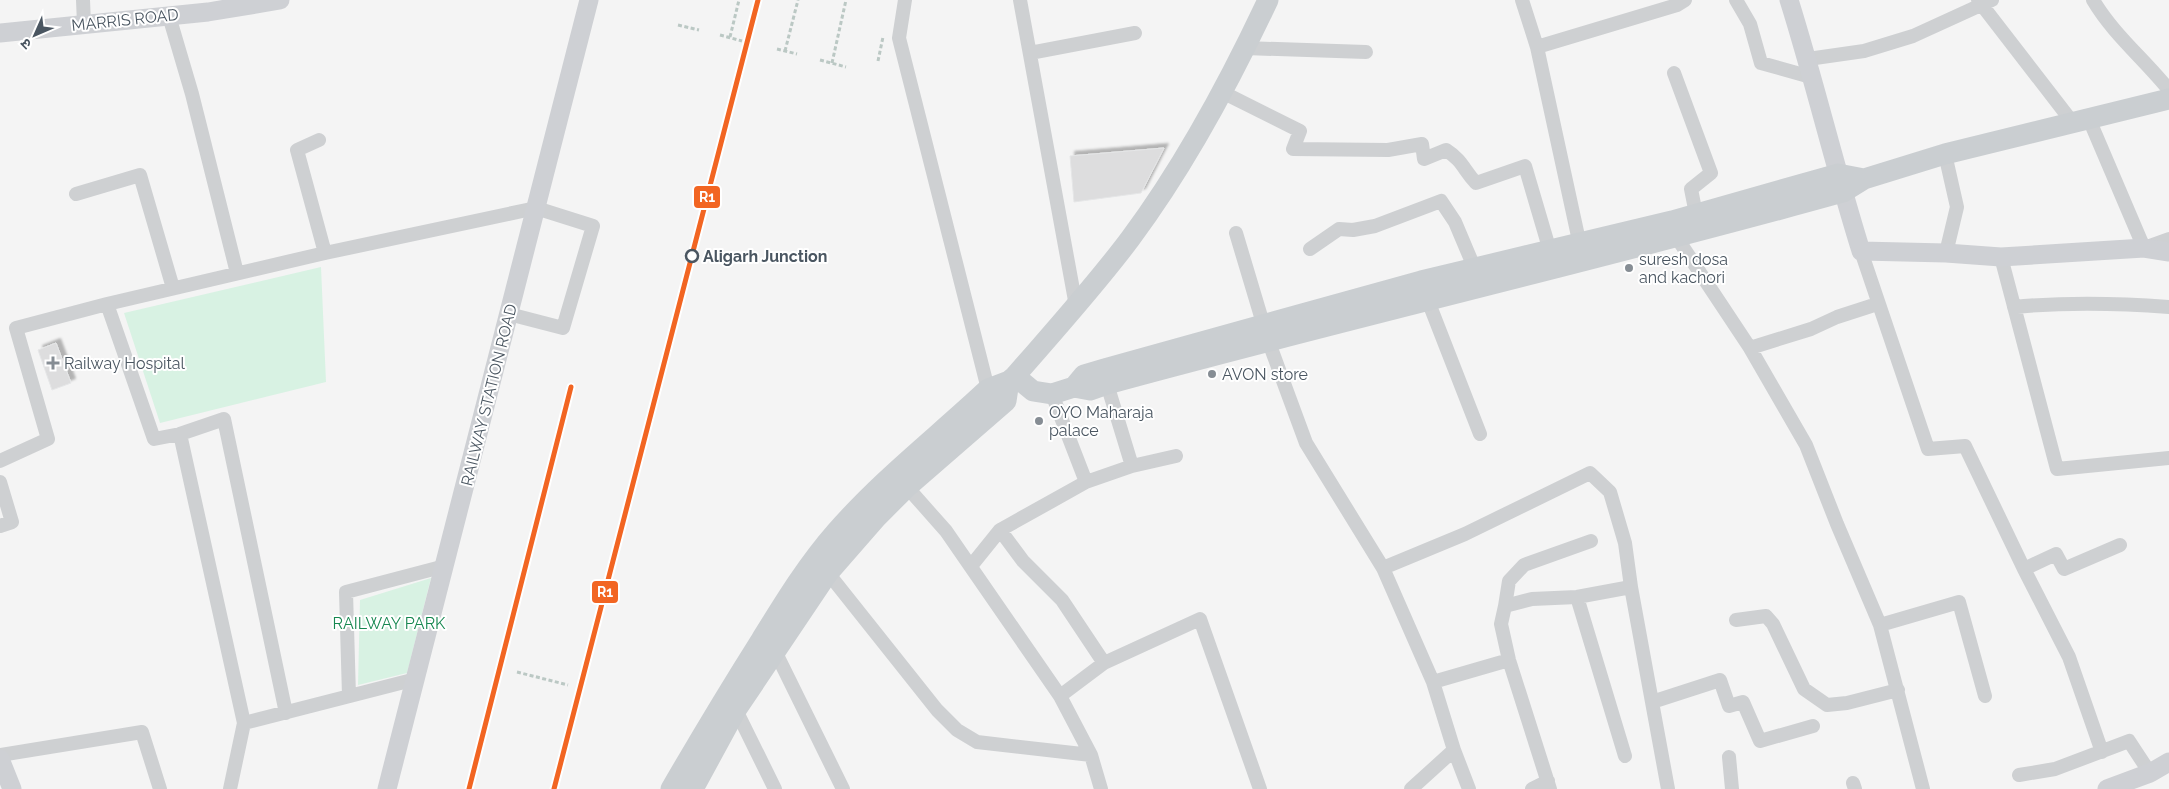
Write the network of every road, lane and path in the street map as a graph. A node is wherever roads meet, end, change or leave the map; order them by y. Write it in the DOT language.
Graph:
graph roads {
  1 [pos="83,0"];
  2 [pos="280,0"];
  3 [pos="589,0"];
  4 [pos="739,0"];
  5 [pos="846,0"];
  6 [pos="905,0"];
  7 [pos="1020,0"];
  8 [pos="1268,0"];
  9 [pos="1522,0"];
  10 [pos="1686,0"];
  11 [pos="1736,0"];
  12 [pos="1789,0"];
  13 [pos="2093,0"];
  14 [pos="798,1"];
  15 [pos="1984,2"];
  16 [pos="207,6"];
  17 [pos="169,16"];
  18 [pos="84,24"];
  19 [pos="678,24"];
  20 [pos="699,30"];
  21 [pos="0,33"];
  22 [pos="1135,33"];
  23 [pos="720,35"];
  24 [pos="884,35"];
  25 [pos="730,38"];
  26 [pos="742,41"];
  27 [pos="1537,47"];
  28 [pos="1245,48"];
  29 [pos="777,49"];
  30 [pos="786,51"];
  31 [pos="1030,52"];
  32 [pos="1366,52"];
  33 [pos="796,54"];
  34 [pos="820,60"];
  35 [pos="878,61"];
  36 [pos="832,63"];
  37 [pos="846,67"];
  38 [pos="1809,68"];
  39 [pos="1674,73"];
  40 [pos="2169,90"];
  41 [pos="1222,92"];
  42 [pos="2169,99"];
  43 [pos="2081,121"];
  44 [pos="319,140"];
  45 [pos="1945,154"];
  46 [pos="1840,183"];
  47 [pos="76,194"];
  48 [pos="536,208"];
  49 [pos="1696,214"];
  50 [pos="1675,229"];
  51 [pos="1236,232"];
  52 [pos="2169,239"];
  53 [pos="2144,248"];
  54 [pos="1310,249"];
  55 [pos="1550,251"];
  56 [pos="1862,251"];
  57 [pos="1582,252"];
  58 [pos="2169,252"];
  59 [pos="325,253"];
  60 [pos="1946,253"];
  61 [pos="2001,257"];
  62 [pos="1474,268"];
  63 [pos="237,274"];
  64 [pos="174,288"];
  65 [pos="1424,291"];
  66 [pos="107,304"];
  67 [pos="1076,306"];
  68 [pos="1871,306"];
  69 [pos="2014,307"];
  70 [pos="2169,307"];
  71 [pos="509,314"];
  72 [pos="1265,333"];
  73 [pos="1750,348"];
  74 [pos="1156,363"];
  75 [pos="1012,378"];
  76 [pos="1107,384"];
  77 [pos="1074,387"];
  78 [pos="988,389"];
  79 [pos="1052,394"];
  80 [pos="180,434"];
  81 [pos="1480,434"];
  82 [pos="1176,456"];
  83 [pos="2169,458"];
  84 [pos="0,461"];
  85 [pos="1132,466"];
  86 [pos="0,482"];
  87 [pos="1086,482"];
  88 [pos="907,487"];
  89 [pos="0,526"];
  90 [pos="1000,530"];
  91 [pos="1591,541"];
  92 [pos="2120,545"];
  93 [pos="445,566"];
  94 [pos="971,566"];
  95 [pos="1383,568"];
  96 [pos="2024,569"];
  97 [pos="828,573"];
  98 [pos="1631,587"];
  99 [pos="1577,597"];
  100 [pos="1505,606"];
  101 [pos="1736,620"];
  102 [pos="1880,625"];
  103 [pos="775,651"];
  104 [pos="1509,660"];
  105 [pos="1104,663"];
  106 [pos="517,672"];
  107 [pos="416,679"];
  108 [pos="1433,682"];
  109 [pos="568,685"];
  110 [pos="1898,690"];
  111 [pos="348,696"];
  112 [pos="1060,696"];
  113 [pos="1985,696"];
  114 [pos="1652,702"];
  115 [pos="736,710"];
  116 [pos="286,712"];
  117 [pos="244,723"];
  118 [pos="1813,726"];
  119 [pos="1454,750"];
  120 [pos="2102,752"];
  121 [pos="1090,755"];
  122 [pos="1625,756"];
  123 [pos="1729,756"];
  124 [pos="0,757"];
  125 [pos="2169,762"];
  126 [pos="2150,772"];
  127 [pos="2019,775"];
  128 [pos="1549,785"];
  129 [pos="696,787"];
  130 [pos="12,789"];
  131 [pos="160,789"];
  132 [pos="230,789"];
  133 [pos="387,789"];
  134 [pos="671,789"];
  135 [pos="775,789"];
  136 [pos="843,789"];
  137 [pos="1101,789"];
  138 [pos="1260,789"];
  139 [pos="1411,789"];
  140 [pos="1468,789"];
  141 [pos="1532,789"];
  142 [pos="1668,789"];
  143 [pos="1732,789"];
  144 [pos="1923,789"];
  145 [pos="2107,789"];
  1 -- 18 [label="street"];
  2 -- 16 [label="street, MARRIS ROAD"];
  3 -- 48 [label="street, RAILWAY STATION ROAD"];
  4 -- 25 [label="path"];
  5 -- 36 [label="path"];
  6 -- 78 [label="street"];
  7 -- 31 [label="street"];
  8 -- 28 [label="main road"];
  9 -- 27 [label="street"];
  10 -- 27 [label="street"];
  11 -- 38 [label="street"];
  12 -- 38 [label="street"];
  13 -- 40 [label="street"];
  14 -- 30 [label="path"];
  15 -- 38 [label="street"];
  15 -- 43 [label="street"];
  16 -- 17 [label="street, MARRIS ROAD"];
  17 -- 18 [label="street, MARRIS ROAD"];
  17 -- 63 [label="street"];
  18 -- 21 [label="street, MARRIS ROAD"];
  19 -- 20 [label="path"];
  22 -- 31 [label="street"];
  23 -- 25 [label="path"];
  24 -- 35 [label="path"];
  25 -- 26 [label="path"];
  27 -- 57 [label="street"];
  28 -- 32 [label="street"];
  28 -- 41 [label="main road"];
  29 -- 30 [label="path"];
  30 -- 33 [label="path"];
  31 -- 67 [label="street"];
  34 -- 36 [label="path"];
  36 -- 37 [label="path"];
  38 -- 46 [label="street"];
  39 -- 49 [label="street"];
  41 -- 55 [label="street"];
  41 -- 67 [label="main road"];
  42 -- 43 [label="main road"];
  43 -- 45 [label="main road"];
  43 -- 53 [label="street"];
  44 -- 59 [label="street"];
  45 -- 46 [label="main road"];
  45 -- 60 [label="street"];
  46 -- 49 [label="main road"];
  46 -- 50 [label="main road"];
  46 -- 56 [label="street"];
  47 -- 64 [label="street"];
  48 -- 59 [label="street"];
  48 -- 71 [label="street, RAILWAY STATION ROAD"];
  48 -- 71 [label="street"];
  49 -- 50 [label="main road"];
  50 -- 57 [label="main road"];
  50 -- 73 [label="street"];
  51 -- 72 [label="street"];
  52 -- 53 [label="street"];
  53 -- 58 [label="street"];
  53 -- 61 [label="street"];
  54 -- 62 [label="street"];
  55 -- 57 [label="main road"];
  55 -- 62 [label="main road"];
  56 -- 60 [label="street"];
  56 -- 96 [label="street"];
  57 -- 65 [label="main road"];
  59 -- 63 [label="street"];
  60 -- 61 [label="street"];
  61 -- 69 [label="street"];
  62 -- 65 [label="main road"];
  63 -- 64 [label="street"];
  64 -- 66 [label="street"];
  65 -- 72 [label="main road"];
  65 -- 81 [label="street"];
  66 -- 80 [label="street"];
  66 -- 84 [label="street"];
  67 -- 75 [label="main road"];
  68 -- 73 [label="street"];
  69 -- 70 [label="street"];
  69 -- 83 [label="street"];
  71 -- 93 [label="street, RAILWAY STATION ROAD"];
  72 -- 74 [label="main road"];
  72 -- 95 [label="street"];
  73 -- 102 [label="street"];
  74 -- 76 [label="main road"];
  74 -- 77 [label="main road"];
  75 -- 78 [label="main road"];
  75 -- 79 [label="main road"];
  75 -- 88 [label="main road"];
  76 -- 77 [label="main road"];
  76 -- 85 [label="street"];
  77 -- 79 [label="main road"];
  78 -- 134 [label="main road"];
  79 -- 87 [label="street"];
  80 -- 116 [label="street"];
  80 -- 117 [label="street"];
  82 -- 85 [label="street"];
  85 -- 87 [label="street"];
  86 -- 89 [label="street"];
  87 -- 90 [label="street"];
  88 -- 94 [label="street"];
  88 -- 97 [label="main road"];
  90 -- 94 [label="street"];
  90 -- 105 [label="street"];
  91 -- 100 [label="street"];
  92 -- 96 [label="street"];
  93 -- 107 [label="street, RAILWAY STATION ROAD"];
  93 -- 111 [label="street"];
  94 -- 112 [label="street"];
  95 -- 98 [label="street"];
  95 -- 108 [label="street"];
  96 -- 120 [label="street"];
  97 -- 103 [label="main road"];
  97 -- 121 [label="street"];
  98 -- 99 [label="street"];
  98 -- 114 [label="street"];
  99 -- 100 [label="street"];
  99 -- 122 [label="street"];
  100 -- 104 [label="street"];
  101 -- 110 [label="street"];
  102 -- 110 [label="street"];
  102 -- 113 [label="street"];
  103 -- 115 [label="main road"];
  103 -- 136 [label="street"];
  104 -- 108 [label="street"];
  104 -- 128 [label="street"];
  105 -- 112 [label="street"];
  105 -- 138 [label="street"];
  106 -- 109 [label="path"];
  107 -- 111 [label="street"];
  107 -- 133 [label="street, RAILWAY STATION ROAD"];
  108 -- 119 [label="street"];
  110 -- 144 [label="street"];
  111 -- 116 [label="street"];
  112 -- 121 [label="street"];
  114 -- 118 [label="street"];
  114 -- 142 [label="street"];
  115 -- 129 [label="main road"];
  115 -- 135 [label="street"];
  116 -- 117 [label="street"];
  117 -- 132 [label="street"];
  119 -- 139 [label="street"];
  119 -- 140 [label="street"];
  120 -- 126 [label="street"];
  120 -- 127 [label="street"];
  121 -- 137 [label="street"];
  123 -- 143 [label="street"];
  124 -- 130 [label="street"];
  124 -- 131 [label="street"];
  125 -- 126 [label="street"];
  126 -- 145 [label="street"];
  128 -- 141 [label="street"];
}
